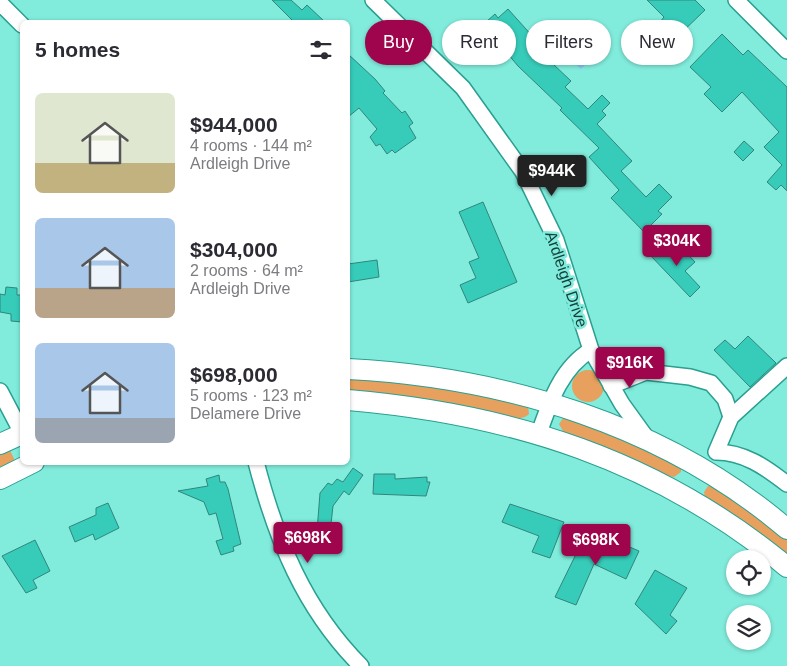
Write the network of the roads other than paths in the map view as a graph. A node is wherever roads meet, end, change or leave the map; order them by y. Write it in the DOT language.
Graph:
graph roads {
  1 [pos="373,0"];
  2 [pos="736,0"];
  3 [pos="0,3"];
  4 [pos="20,23"];
  5 [pos="787,51"];
  6 [pos="591,350"];
  7 [pos="787,366"];
  8 [pos="350,369"];
  9 [pos="611,386"];
  10 [pos="0,391"];
  11 [pos="350,400"];
  12 [pos="550,403"];
  13 [pos="731,417"];
  14 [pos="20,429"];
  15 [pos="539,433"];
  16 [pos="20,434"];
  17 [pos="649,441"];
  18 [pos="0,444"];
  19 [pos="716,452"];
  20 [pos="28,465"];
  21 [pos="257,465"];
  22 [pos="703,470"];
  23 [pos="0,479"];
  24 [pos="787,484"];
  25 [pos="688,497"];
  26 [pos="787,529"];
  27 [pos="787,567"];
  28 [pos="361,666"];
  1 -- 6 [label="street, Ardleigh Drive"];
  2 -- 5 [label="street"];
  3 -- 4 [label="street"];
  6 -- 9 [label="street, Ardleigh Drive"];
  6 -- 12 [label="street"];
  7 -- 13 [label="street"];
  8 -- 12 [label="main road"];
  9 -- 13 [label="street"];
  9 -- 17 [label="street, Ardleigh Drive"];
  10 -- 14 [label="street"];
  11 -- 15 [label="main road"];
  12 -- 15 [label="street"];
  12 -- 17 [label="main road"];
  13 -- 19 [label="street"];
  15 -- 25 [label="main road"];
  16 -- 18 [label="main road"];
  17 -- 22 [label="main road"];
  19 -- 22 [label="street"];
  19 -- 24 [label="street"];
  20 -- 23 [label="main road"];
  21 -- 28 [label="street"];
  22 -- 25 [label="main road"];
  22 -- 26 [label="main road"];
  25 -- 27 [label="main road"];
}
